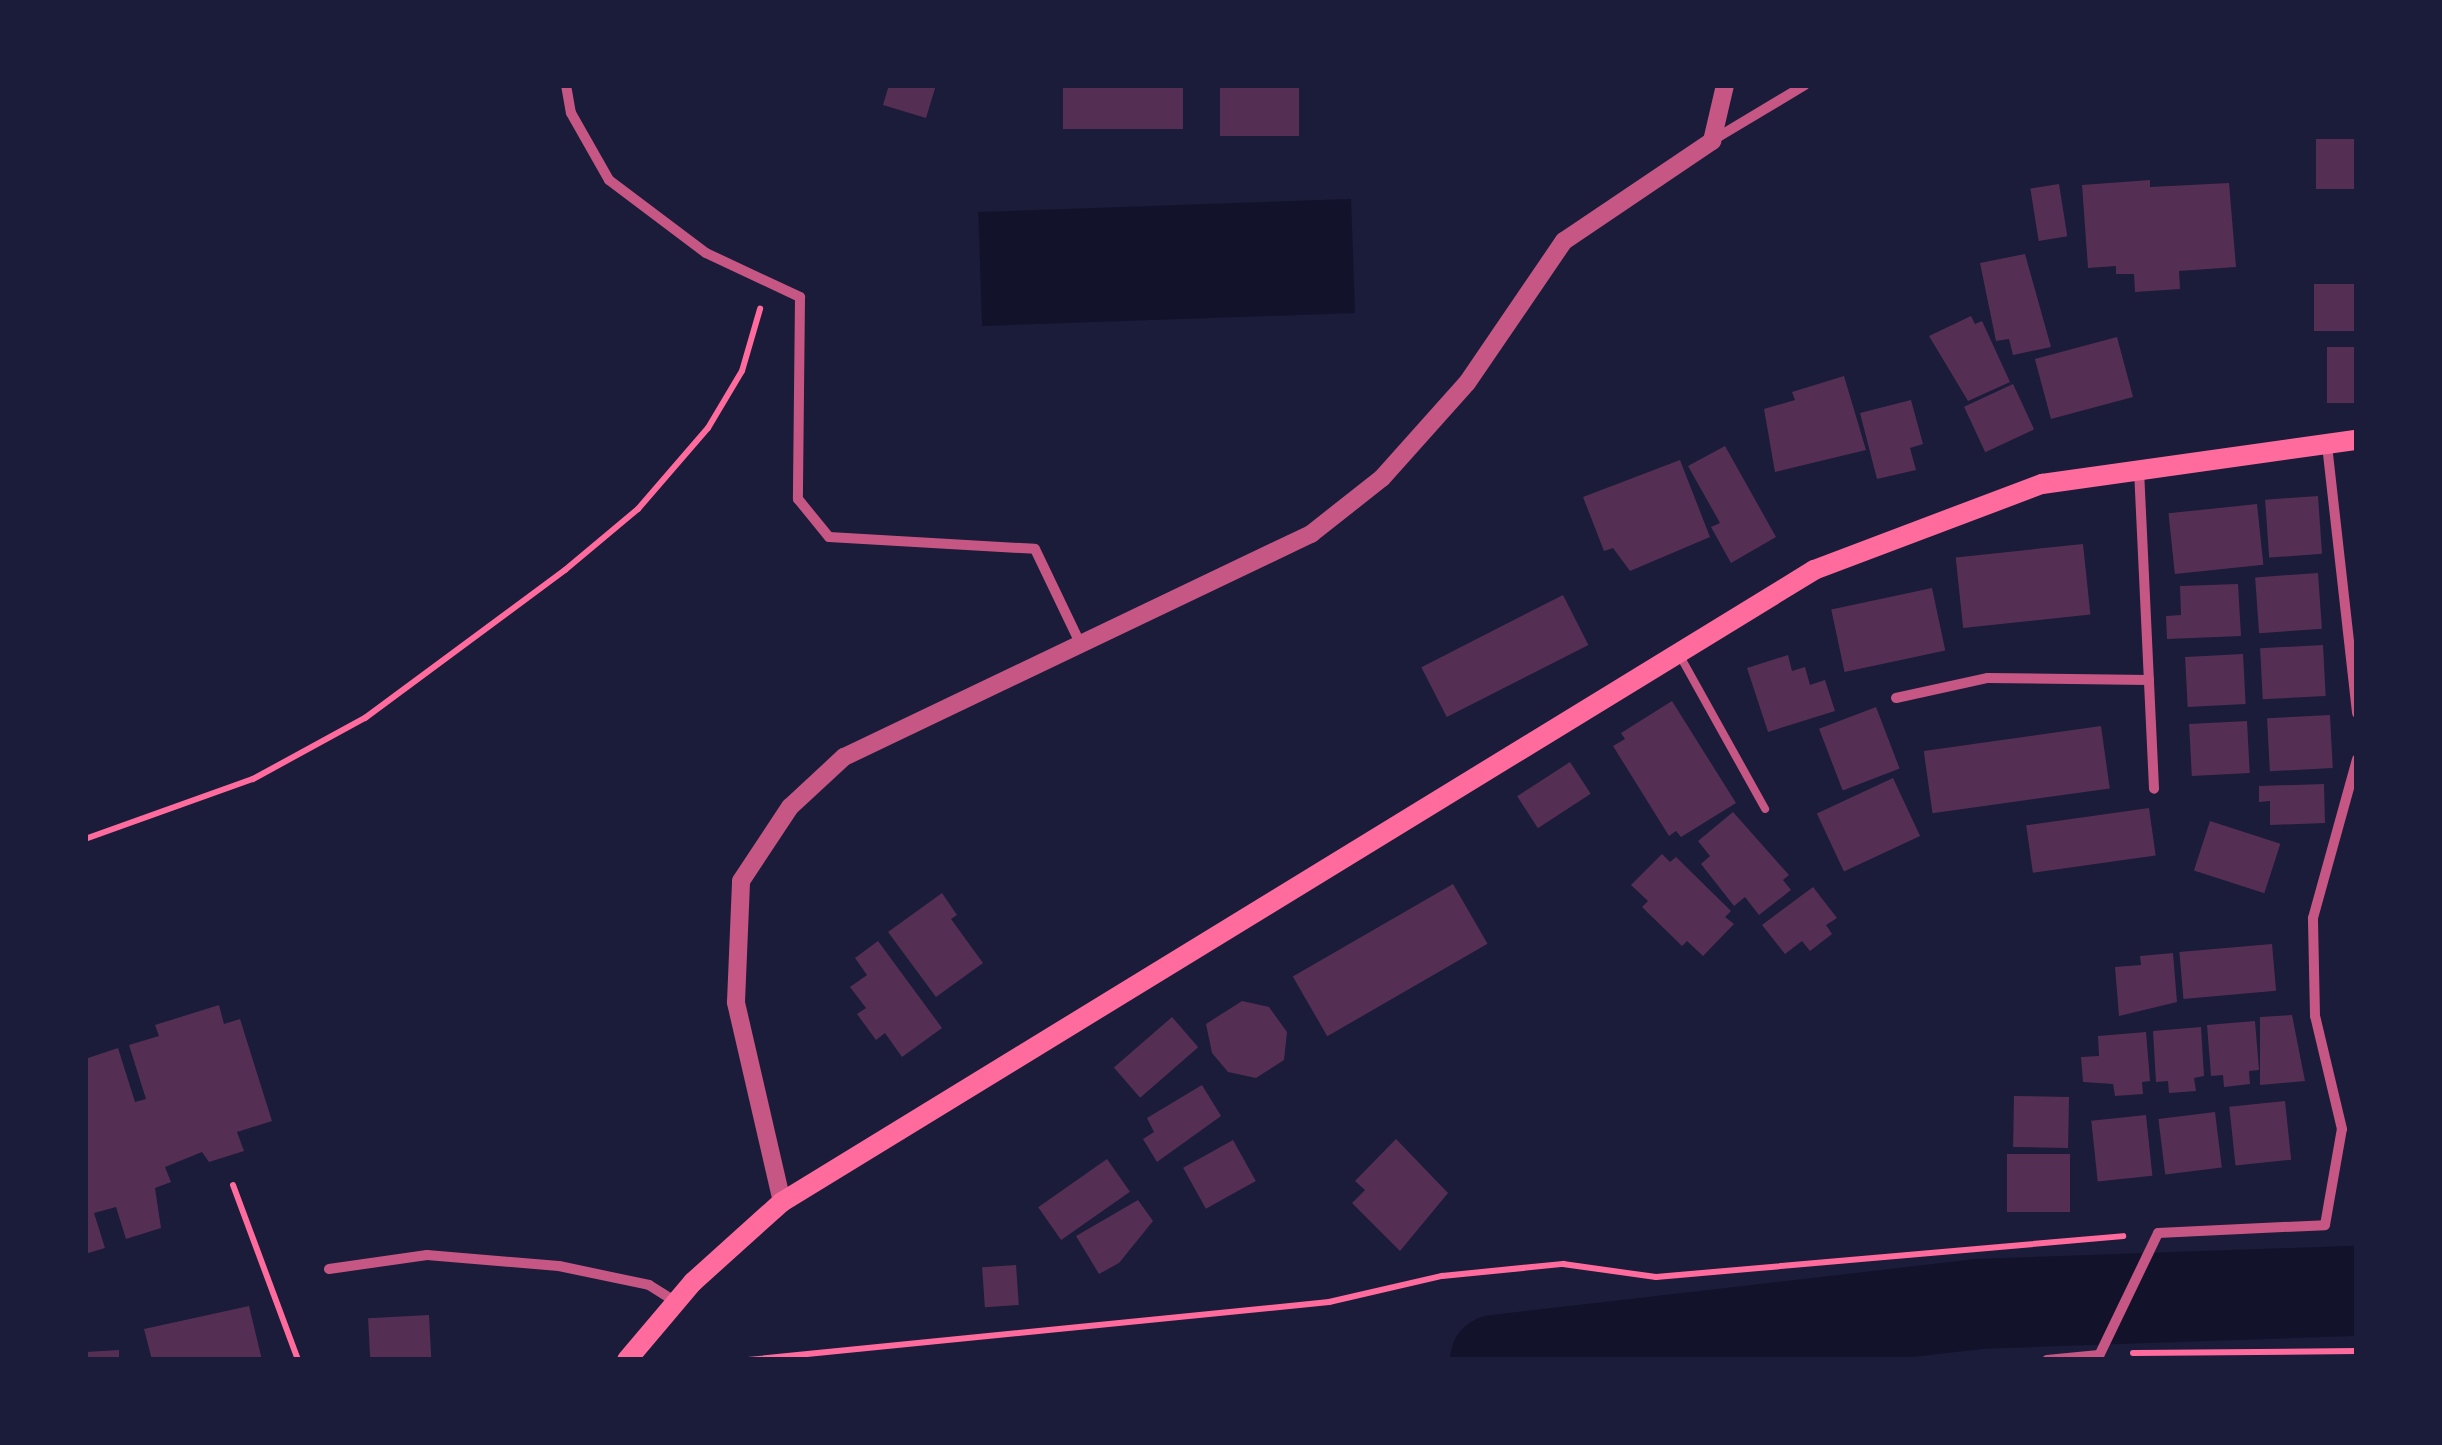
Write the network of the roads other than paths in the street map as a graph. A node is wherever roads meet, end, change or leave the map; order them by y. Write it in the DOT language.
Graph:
graph roads {
  1 [pos="566,85"];
  2 [pos="1724,85"];
  3 [pos="1805,85"];
  4 [pos="1712,140"];
  5 [pos="2357,440"];
  6 [pos="2327,443"];
  7 [pos="2139,470"];
  8 [pos="1081,645"];
  9 [pos="1678,652"];
  10 [pos="2149,680"];
  11 [pos="1896,698"];
  12 [pos="2357,712"];
  13 [pos="2357,759"];
  14 [pos="2154,789"];
  15 [pos="1765,809"];
  16 [pos="782,1202"];
  17 [pos="329,1269"];
  18 [pos="676,1302"];
  19 [pos="2098,1358"];
  20 [pos="627,1360"];
  21 [pos="2048,1360"];
  1 -- 8 [label="street"];
  2 -- 4 [label="street"];
  3 -- 4 [label="street"];
  4 -- 8 [label="street"];
  5 -- 6 [label="main road"];
  6 -- 7 [label="main road"];
  6 -- 12 [label="street"];
  7 -- 9 [label="main road"];
  7 -- 10 [label="street"];
  8 -- 16 [label="street"];
  9 -- 15 [label="lane"];
  9 -- 16 [label="main road"];
  10 -- 11 [label="street"];
  10 -- 14 [label="street"];
  13 -- 19 [label="street"];
  16 -- 18 [label="main road"];
  17 -- 18 [label="street"];
  18 -- 20 [label="main road"];
  19 -- 21 [label="street"];
}
